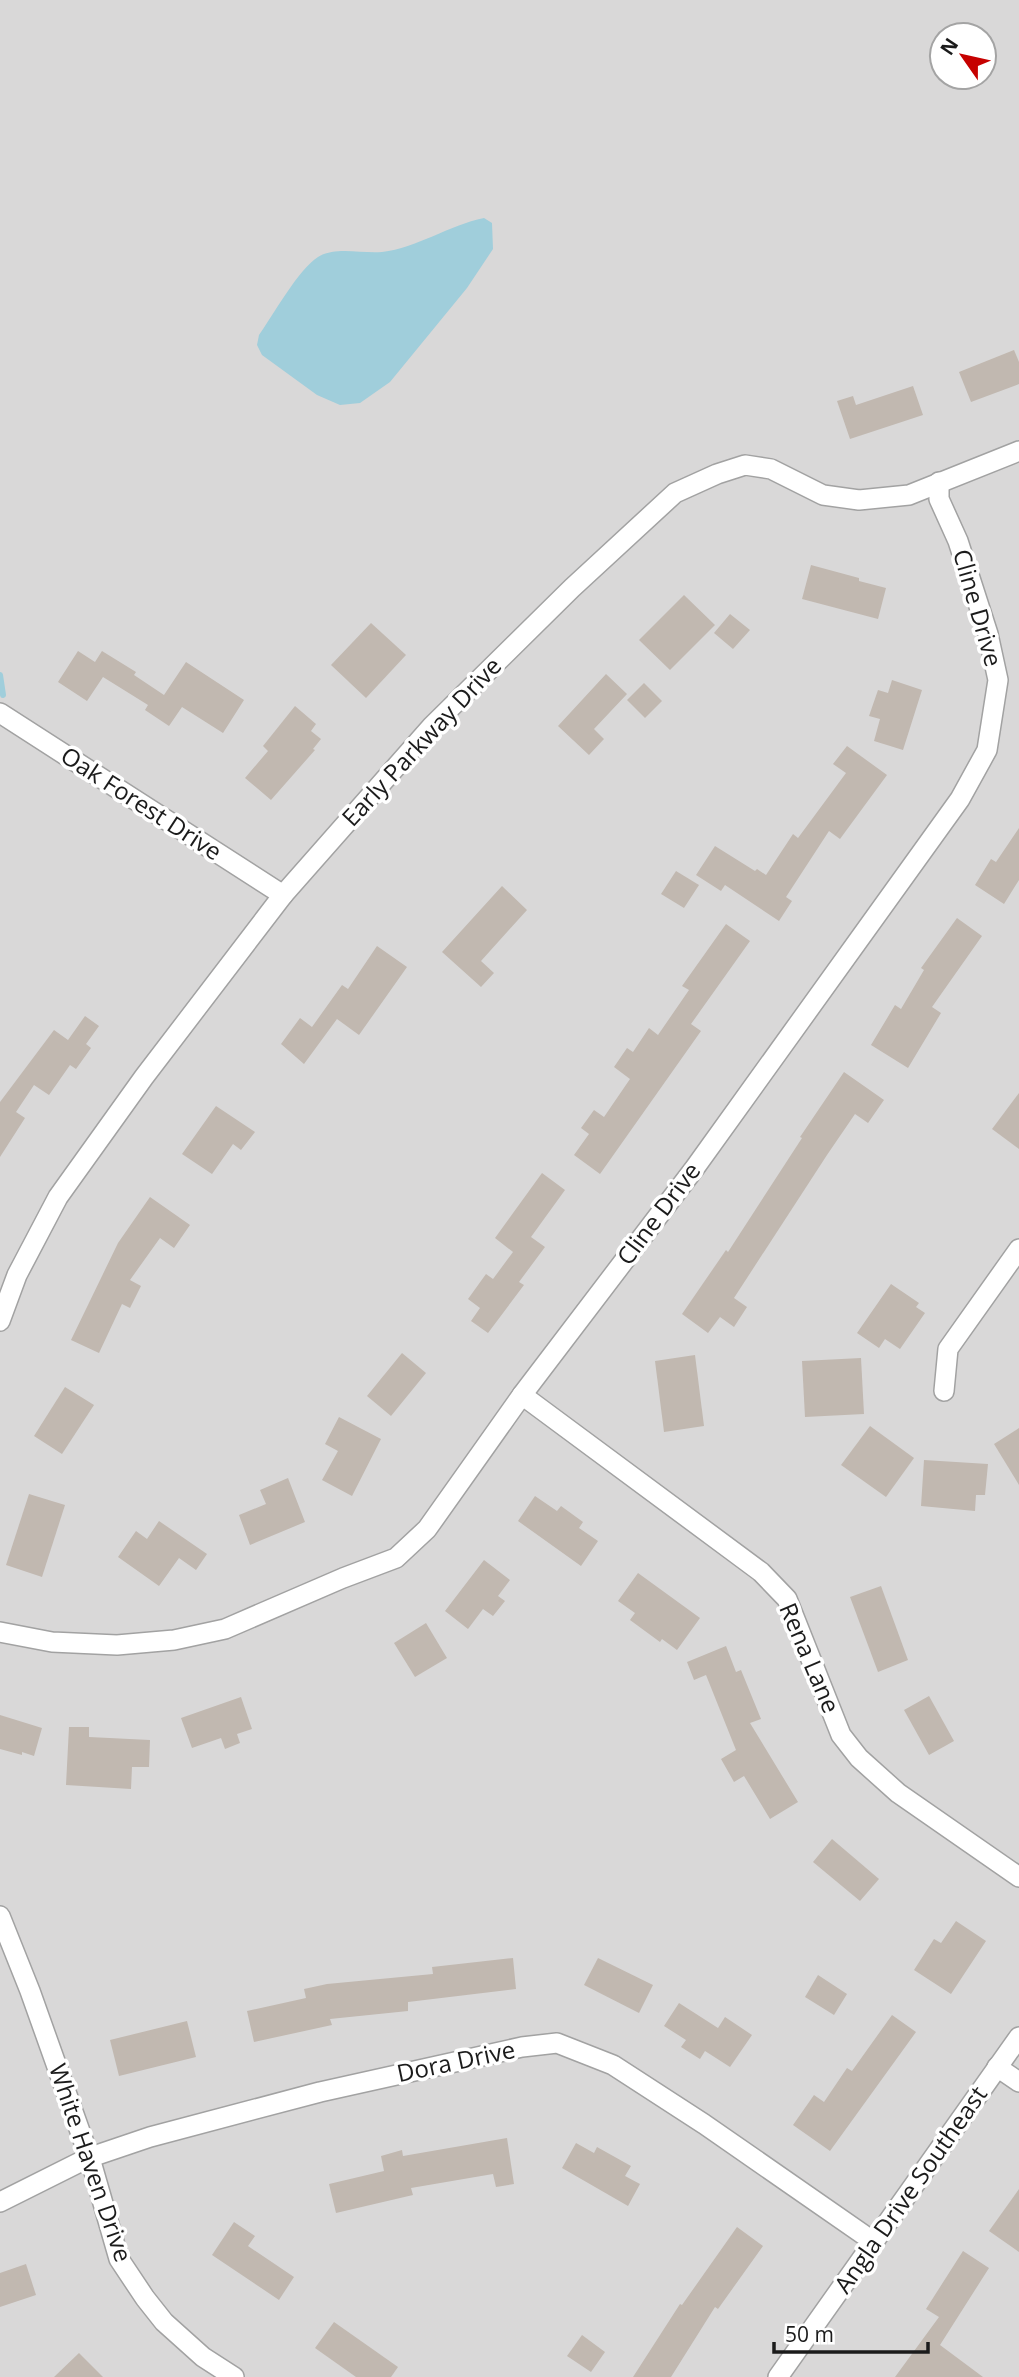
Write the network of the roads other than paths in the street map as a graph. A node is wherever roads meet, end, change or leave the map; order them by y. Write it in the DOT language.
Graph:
graph roads {
  1 [pos="1019,451"];
  2 [pos="939,482"];
  3 [pos="0,713"];
  4 [pos="283,895"];
  5 [pos="1019,1249"];
  6 [pos="0,1321"];
  7 [pos="944,1391"];
  8 [pos="522,1395"];
  9 [pos="0,1632"];
  10 [pos="1019,1877"];
  11 [pos="0,1916"];
  12 [pos="1019,2037"];
  13 [pos="997,2067"];
  14 [pos="1019,2082"];
  15 [pos="88,2158"];
  16 [pos="0,2202"];
  17 [pos="874,2242"];
  18 [pos="234,2377"];
  19 [pos="778,2377"];
  1 -- 2 [label="street, Early Parkway Drive"];
  2 -- 4 [label="street, Early Parkway Drive"];
  2 -- 8 [label="street, Cline Drive"];
  3 -- 4 [label="street, Oak Forest Drive"];
  4 -- 6 [label="street, Early Parkway Drive"];
  5 -- 7 [label="street"];
  8 -- 9 [label="street, Cline Drive"];
  8 -- 10 [label="street, Rena Lane"];
  11 -- 15 [label="street, White Haven Drive"];
  12 -- 13 [label="street, Angla Drive Southeast"];
  13 -- 14 [label="street"];
  13 -- 17 [label="street, Angla Drive Southeast"];
  15 -- 16 [label="street, Dora Drive"];
  15 -- 17 [label="street, Dora Drive"];
  15 -- 18 [label="street, White Haven Drive"];
  17 -- 19 [label="street, Angla Drive Southeast"];
}
